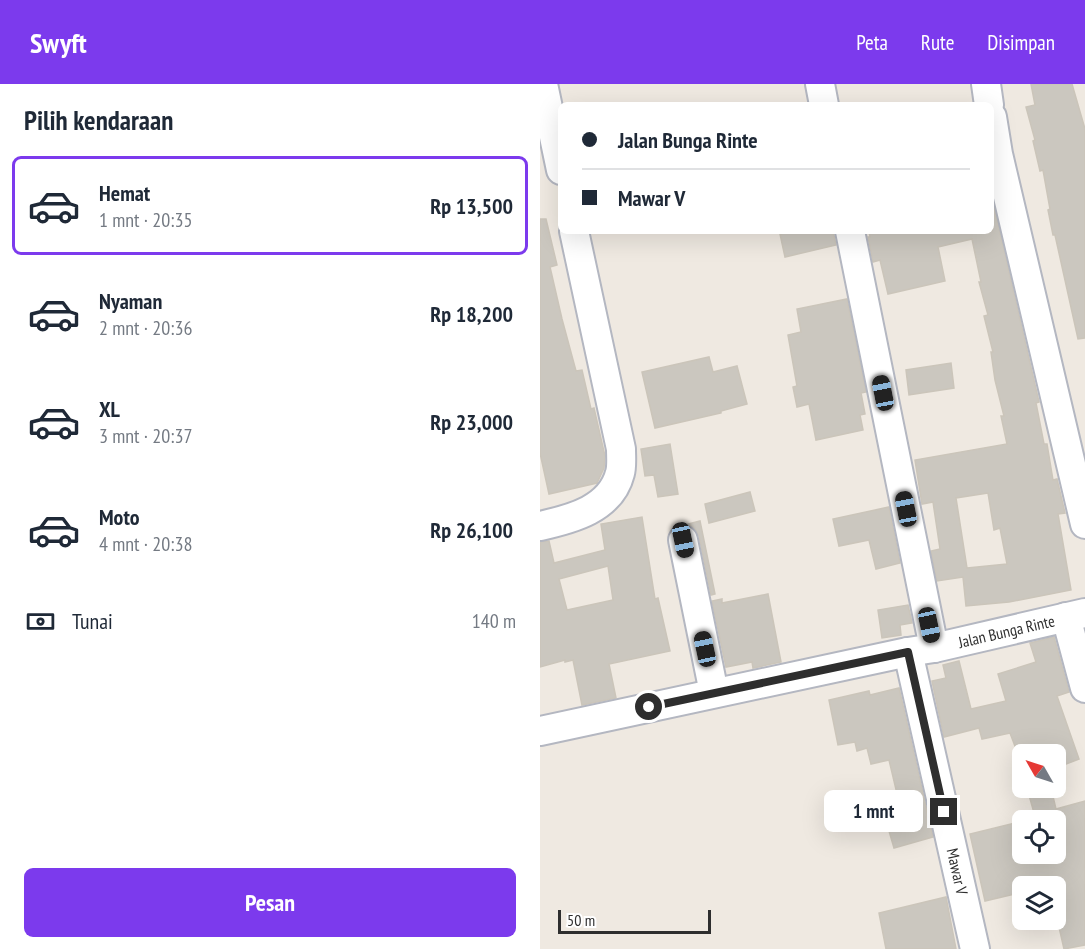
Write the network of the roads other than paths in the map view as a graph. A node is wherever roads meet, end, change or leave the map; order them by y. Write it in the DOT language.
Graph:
graph roads {
  1 [pos="543,84"];
  2 [pos="820,84"];
  3 [pos="986,84"];
  4 [pos="823,102"];
  5 [pos="989,102"];
  6 [pos="994,129"];
  7 [pos="558,156"];
  8 [pos="575,234"];
  9 [pos="851,234"];
  10 [pos="1085,524"];
  11 [pos="540,526"];
  12 [pos="683,540"];
  13 [pos="1075,615"];
  14 [pos="921,650"];
  15 [pos="1085,688"];
  16 [pos="714,693"];
  17 [pos="540,731"];
  18 [pos="975,949"];
  1 -- 7 [label="street"];
  2 -- 4 [label="street"];
  3 -- 5 [label="street"];
  6 -- 10 [label="street"];
  8 -- 11 [label="street"];
  9 -- 14 [label="street, Mawar V"];
  12 -- 16 [label="street"];
  13 -- 14 [label="street, Jalan Bunga Rinte"];
  13 -- 15 [label="street"];
  14 -- 16 [label="street, Jalan Bunga Rinte"];
  14 -- 18 [label="street, Mawar V"];
  16 -- 17 [label="street, Jalan Bunga Rinte"];
}
